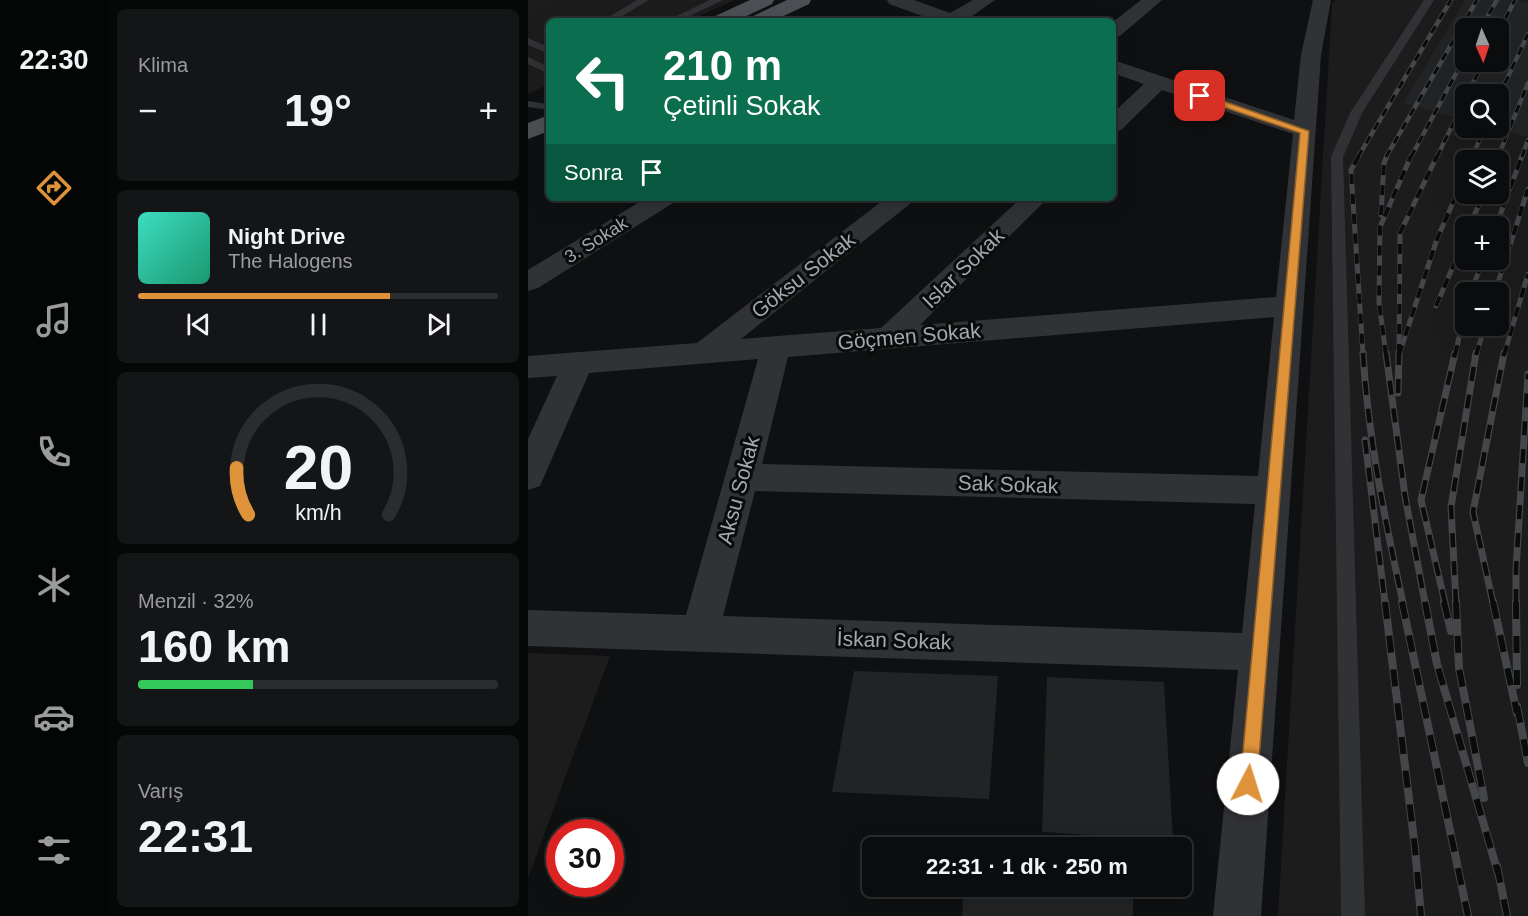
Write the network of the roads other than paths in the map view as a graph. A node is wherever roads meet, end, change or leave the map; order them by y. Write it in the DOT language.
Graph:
graph roads {
  1 [pos="644,0"];
  2 [pos="718,0"];
  3 [pos="765,0"];
  4 [pos="802,0"];
  5 [pos="896,0"];
  6 [pos="986,0"];
  7 [pos="1153,0"];
  8 [pos="1322,0"];
  9 [pos="1429,0"];
  10 [pos="612,18"];
  11 [pos="678,18"];
  12 [pos="726,18"];
  13 [pos="764,18"];
  14 [pos="945,18"];
  15 [pos="958,18"];
  16 [pos="1116,30"];
  17 [pos="528,41"];
  18 [pos="546,50"];
  19 [pos="546,58"];
  20 [pos="531,64"];
  21 [pos="1116,67"];
  22 [pos="546,70"];
  23 [pos="1158,82"];
  24 [pos="539,109"];
  25 [pos="1116,122"];
  26 [pos="1305,131"];
  27 [pos="528,132"];
  28 [pos="659,201"];
  29 [pos="898,201"];
  30 [pos="1033,201"];
  31 [pos="528,282"];
  32 [pos="1290,306"];
  33 [pos="889,338"];
  34 [pos="776,347"];
  35 [pos="704,353"];
  36 [pos="578,363"];
  37 [pos="528,367"];
  38 [pos="528,476"];
  39 [pos="741,477"];
  40 [pos="1274,490"];
  41 [pos="528,628"];
  42 [pos="700,633"];
  43 [pos="1260,652"];
  44 [pos="1237,916"];
  45 [pos="1353,916"];
  1 -- 10 [label="lane"];
  2 -- 11 [label="lane"];
  3 -- 12 [label="main road"];
  4 -- 13 [label="main road"];
  5 -- 14 [label="street"];
  6 -- 15 [label="street"];
  7 -- 16 [label="street"];
  8 -- 26 [label="street"];
  9 -- 45 [label="lane"];
  17 -- 18 [label="lane"];
  19 -- 20 [label="lane"];
  20 -- 22 [label="lane"];
  21 -- 23 [label="street"];
  23 -- 25 [label="street"];
  23 -- 26 [label="street"];
  24 -- 27 [label="main road"];
  26 -- 32 [label="street"];
  28 -- 31 [label="street, 3. Sokak"];
  29 -- 35 [label="street, Göksu Sokak"];
  30 -- 33 [label="street, Islar Sokak"];
  32 -- 33 [label="street, Göçmen Sokak"];
  32 -- 40 [label="street"];
  33 -- 34 [label="street, Göçmen Sokak"];
  34 -- 35 [label="street, Göçmen Sokak"];
  34 -- 39 [label="street, Aksu Sokak"];
  35 -- 36 [label="street, Göçmen Sokak"];
  36 -- 37 [label="street, Göçmen Sokak"];
  36 -- 38 [label="street"];
  39 -- 40 [label="street, Sak Sokak"];
  39 -- 42 [label="street, Aksu Sokak"];
  40 -- 43 [label="street"];
  41 -- 42 [label="street, İskan Sokak"];
  42 -- 43 [label="street, İskan Sokak"];
  43 -- 44 [label="street"];
}
